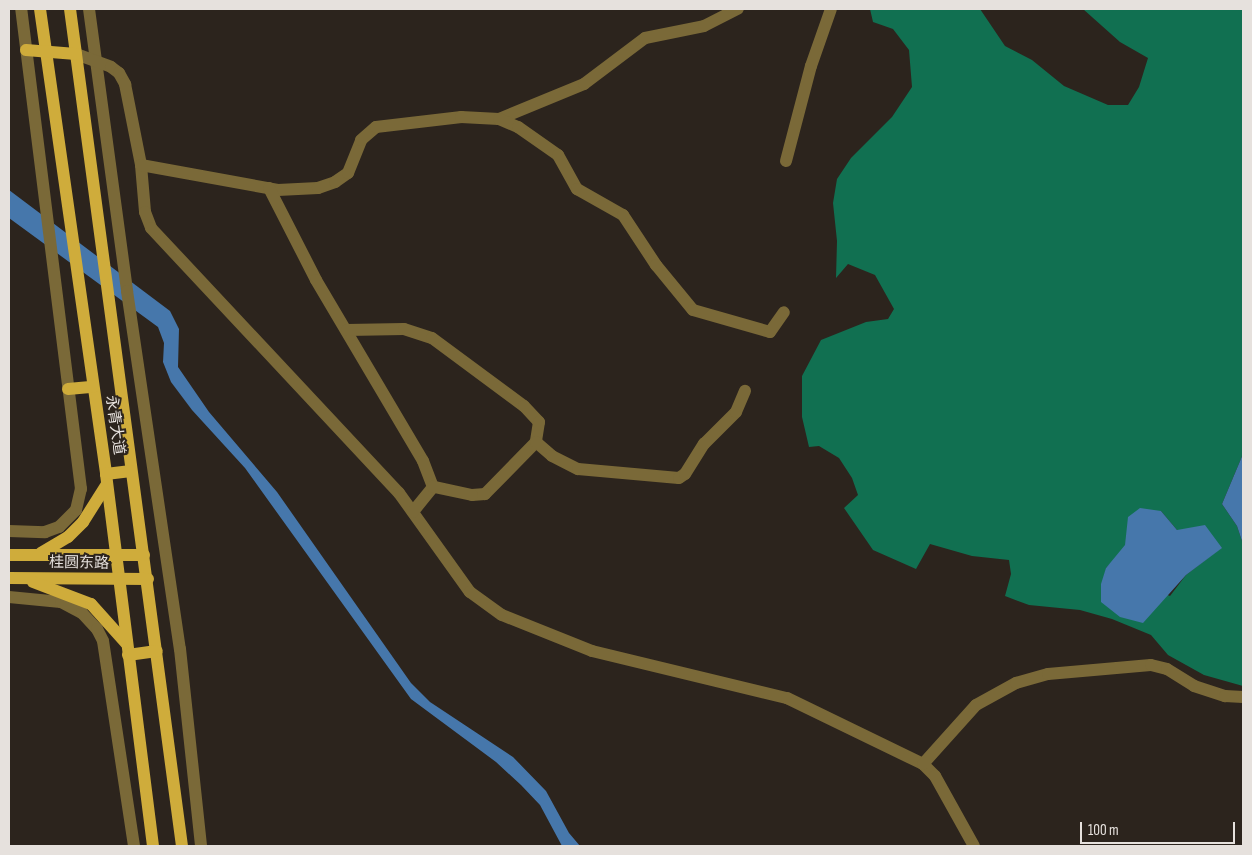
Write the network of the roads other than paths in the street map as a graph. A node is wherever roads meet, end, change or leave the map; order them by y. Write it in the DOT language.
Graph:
graph roads {
  1 [pos="22,9"];
  2 [pos="40,9"];
  3 [pos="70,9"];
  4 [pos="89,9"];
  5 [pos="738,9"];
  6 [pos="831,9"];
  7 [pos="26,50"];
  8 [pos="46,52"];
  9 [pos="76,54"];
  10 [pos="95,59"];
  11 [pos="499,119"];
  12 [pos="786,161"];
  13 [pos="141,165"];
  14 [pos="269,188"];
  15 [pos="784,312"];
  16 [pos="347,330"];
  17 [pos="93,386"];
  18 [pos="68,389"];
  19 [pos="745,391"];
  20 [pos="536,442"];
  21 [pos="132,471"];
  22 [pos="106,479"];
  23 [pos="433,487"];
  24 [pos="413,512"];
  25 [pos="9,531"];
  26 [pos="9,555"];
  27 [pos="38,555"];
  28 [pos="144,555"];
  29 [pos="114,556"];
  30 [pos="9,578"];
  31 [pos="23,579"];
  32 [pos="148,579"];
  33 [pos="117,580"];
  34 [pos="9,597"];
  35 [pos="127,649"];
  36 [pos="157,651"];
  37 [pos="1243,697"];
  38 [pos="923,764"];
  39 [pos="134,846"];
  40 [pos="153,846"];
  41 [pos="182,846"];
  42 [pos="202,846"];
  43 [pos="974,846"];
  1 -- 7 [label="street"];
  2 -- 8 [label="main road, 永青大道"];
  3 -- 9 [label="main road, 永青大道"];
  4 -- 10 [label="street"];
  5 -- 11 [label="street"];
  6 -- 12 [label="street"];
  7 -- 8 [label="main road"];
  7 -- 18 [label="street"];
  8 -- 9 [label="main road"];
  8 -- 17 [label="main road, 永青大道"];
  9 -- 10 [label="street"];
  9 -- 21 [label="main road, 永青大道"];
  10 -- 13 [label="street"];
  10 -- 42 [label="street"];
  11 -- 14 [label="street"];
  11 -- 15 [label="street"];
  13 -- 14 [label="street"];
  13 -- 24 [label="street"];
  14 -- 16 [label="street"];
  16 -- 20 [label="street"];
  16 -- 23 [label="street"];
  17 -- 18 [label="main road"];
  17 -- 22 [label="main road, 永青大道"];
  18 -- 25 [label="street"];
  19 -- 20 [label="street"];
  20 -- 23 [label="street"];
  21 -- 22 [label="main road"];
  21 -- 28 [label="main road, 永青大道"];
  22 -- 27 [label="main road"];
  22 -- 29 [label="main road, 永青大道"];
  23 -- 24 [label="street"];
  24 -- 38 [label="street"];
  26 -- 27 [label="main road, 桂圆东路"];
  27 -- 29 [label="main road, 桂圆东路"];
  28 -- 29 [label="main road, 桂圆东路"];
  28 -- 32 [label="main road, 永青大道"];
  29 -- 33 [label="main road, 永青大道"];
  30 -- 31 [label="main road, 桂圆东路"];
  31 -- 33 [label="main road, 桂圆东路"];
  31 -- 35 [label="main road"];
  32 -- 33 [label="main road, 桂圆东路"];
  32 -- 36 [label="main road, 永青大道"];
  33 -- 35 [label="main road, 永青大道"];
  34 -- 39 [label="street"];
  35 -- 36 [label="main road"];
  35 -- 40 [label="main road, 永青大道"];
  36 -- 41 [label="main road, 永青大道"];
  37 -- 38 [label="street"];
  38 -- 43 [label="street"];
}
